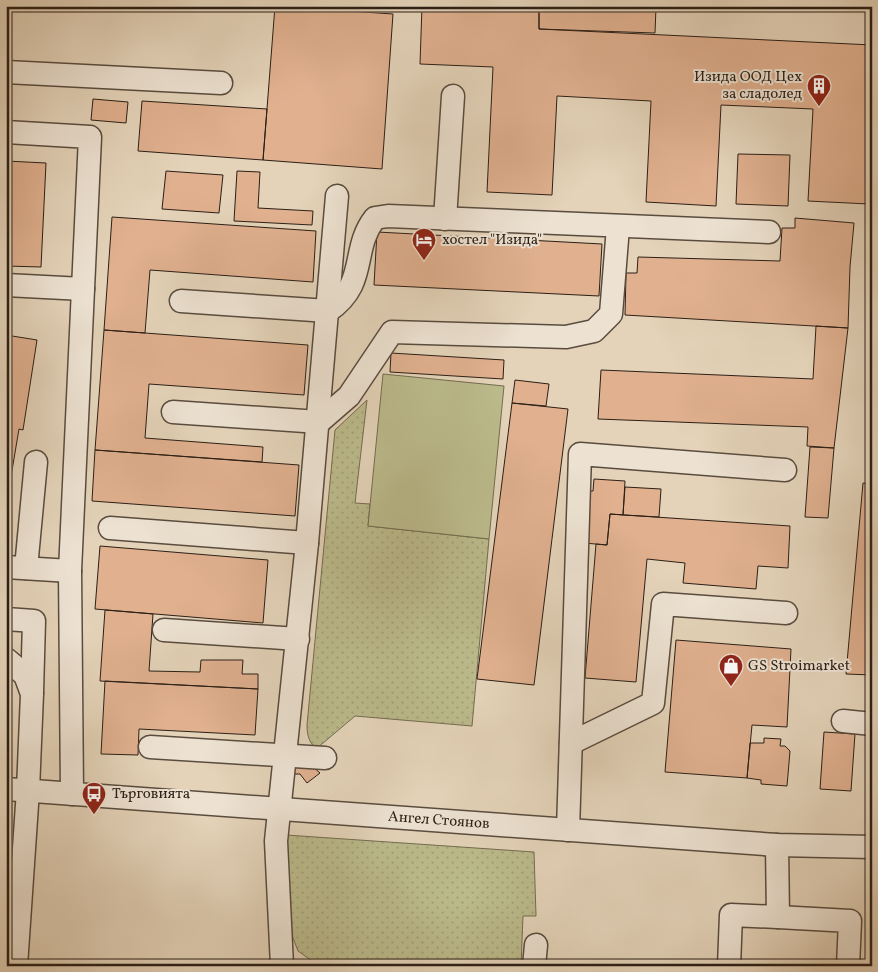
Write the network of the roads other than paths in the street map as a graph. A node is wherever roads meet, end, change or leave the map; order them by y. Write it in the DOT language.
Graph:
graph roads {
  1 [pos="6,72"];
  2 [pos="221,83"];
  3 [pos="453,96"];
  4 [pos="6,132"];
  5 [pos="338,196"];
  6 [pos="446,219"];
  7 [pos="618,227"];
  8 [pos="769,232"];
  9 [pos="6,285"];
  10 [pos="83,289"];
  11 [pos="181,301"];
  12 [pos="328,311"];
  13 [pos="173,412"];
  14 [pos="318,422"];
  15 [pos="36,462"];
  16 [pos="785,470"];
  17 [pos="110,528"];
  18 [pos="307,543"];
  19 [pos="16,568"];
  20 [pos="70,571"];
  21 [pos="786,613"];
  22 [pos="6,619"];
  23 [pos="164,630"];
  24 [pos="298,639"];
  25 [pos="6,659"];
  26 [pos="32,694"];
  27 [pos="843,721"];
  28 [pos="872,724"];
  29 [pos="571,743"];
  30 [pos="150,746"];
  31 [pos="286,756"];
  32 [pos="325,758"];
  33 [pos="17,790"];
  34 [pos="72,794"];
  35 [pos="280,810"];
  36 [pos="568,830"];
  37 [pos="777,845"];
  38 [pos="872,847"];
  39 [pos="778,917"];
  40 [pos="16,966"];
  41 [pos="282,966"];
  42 [pos="729,966"];
  43 [pos="848,966"];
  1 -- 2 [label="street"];
  3 -- 6 [label="street"];
  4 -- 10 [label="street"];
  5 -- 12 [label="street"];
  6 -- 7 [label="street"];
  6 -- 12 [label="street"];
  7 -- 8 [label="street"];
  7 -- 14 [label="street"];
  9 -- 10 [label="street"];
  10 -- 20 [label="street"];
  11 -- 12 [label="street"];
  12 -- 14 [label="street"];
  13 -- 14 [label="street"];
  14 -- 18 [label="street"];
  15 -- 19 [label="street"];
  16 -- 29 [label="street"];
  17 -- 18 [label="street"];
  18 -- 24 [label="street"];
  19 -- 20 [label="street"];
  20 -- 34 [label="street"];
  21 -- 29 [label="street"];
  22 -- 26 [label="street"];
  23 -- 24 [label="street"];
  24 -- 31 [label="street"];
  25 -- 26 [label="street"];
  26 -- 33 [label="street"];
  27 -- 28 [label="street"];
  29 -- 36 [label="street"];
  30 -- 31 [label="street"];
  31 -- 32 [label="street"];
  31 -- 35 [label="street"];
  33 -- 34 [label="street, Ангел Стоянов"];
  33 -- 40 [label="street"];
  34 -- 35 [label="street, Ангел Стоянов"];
  35 -- 36 [label="street, Ангел Стоянов"];
  35 -- 41 [label="street"];
  36 -- 37 [label="street, Ангел Стоянов"];
  37 -- 38 [label="street, Ангел Стоянов"];
  37 -- 39 [label="street"];
  39 -- 42 [label="street"];
  39 -- 43 [label="street"];
}
